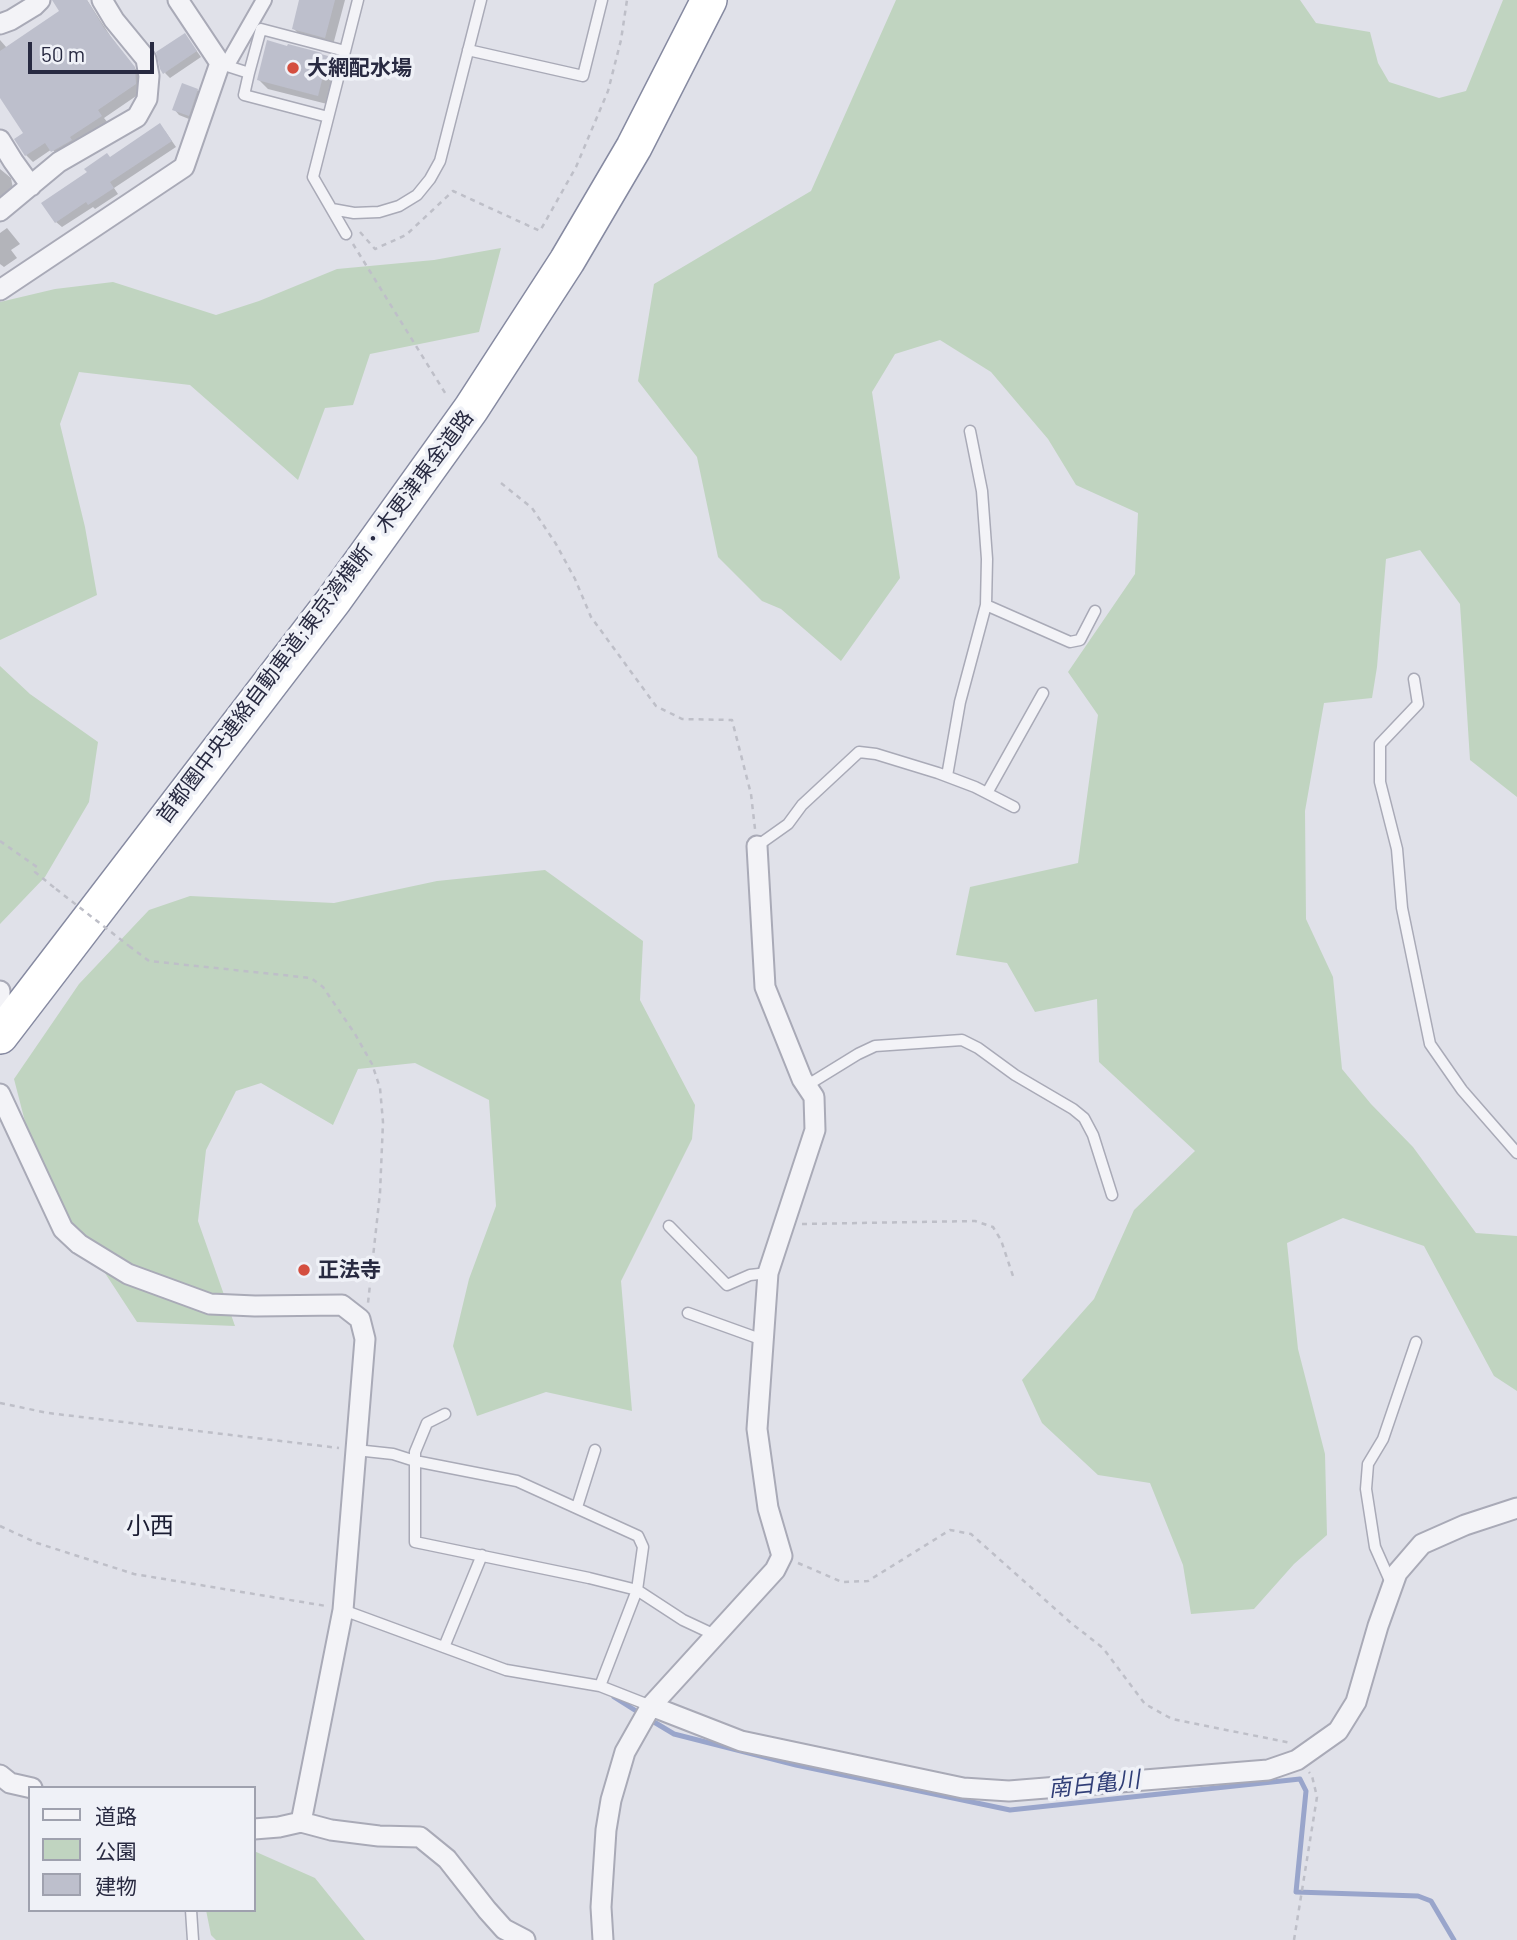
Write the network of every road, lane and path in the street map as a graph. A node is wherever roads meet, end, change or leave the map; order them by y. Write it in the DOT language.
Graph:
graph roads {
  1 [pos="40,0"];
  2 [pos="102,0"];
  3 [pos="264,0"];
  4 [pos="358,0"];
  5 [pos="481,0"];
  6 [pos="602,0"];
  7 [pos="627,0"];
  8 [pos="709,0"];
  9 [pos="188,4"];
  10 [pos="0,24"];
  11 [pos="468,50"];
  12 [pos="345,51"];
  13 [pos="220,64"];
  14 [pos="249,73"];
  15 [pos="328,117"];
  16 [pos="0,140"];
  17 [pos="32,186"];
  18 [pos="332,209"];
  19 [pos="0,211"];
  20 [pos="346,234"];
  21 [pos="0,290"];
  22 [pos="447,396"];
  23 [pos="970,430"];
  24 [pos="501,483"];
  25 [pos="986,605"];
  26 [pos="1095,611"];
  27 [pos="1413,679"];
  28 [pos="1043,693"];
  29 [pos="947,776"];
  30 [pos="987,793"];
  31 [pos="1014,807"];
  32 [pos="0,841"];
  33 [pos="757,846"];
  34 [pos="0,991"];
  35 [pos="0,1004"];
  36 [pos="0,1036"];
  37 [pos="806,1086"];
  38 [pos="0,1094"];
  39 [pos="1517,1153"];
  40 [pos="1112,1195"];
  41 [pos="785,1225"];
  42 [pos="669,1226"];
  43 [pos="768,1273"];
  44 [pos="1013,1276"];
  45 [pos="688,1313"];
  46 [pos="365,1339"];
  47 [pos="763,1339"];
  48 [pos="1416,1342"];
  49 [pos="0,1403"];
  50 [pos="445,1414"];
  51 [pos="356,1450"];
  52 [pos="595,1450"];
  53 [pos="415,1461"];
  54 [pos="577,1507"];
  55 [pos="1517,1508"];
  56 [pos="0,1526"];
  57 [pos="482,1555"];
  58 [pos="782,1556"];
  59 [pos="1392,1586"];
  60 [pos="637,1590"];
  61 [pos="343,1610"];
  62 [pos="715,1635"];
  63 [pos="444,1647"];
  64 [pos="600,1686"];
  65 [pos="651,1706"];
  66 [pos="1315,1748"];
  67 [pos="1297,1760"];
  68 [pos="0,1775"];
  69 [pos="28,1787"];
  70 [pos="301,1822"];
  71 [pos="256,1829"];
  72 [pos="191,1912"];
  73 [pos="193,1940"];
  74 [pos="525,1940"];
  75 [pos="603,1940"];
  76 [pos="1294,1940"];
  1 -- 10 [label="street"];
  2 -- 17 [label="street"];
  3 -- 13 [label="street"];
  4 -- 12 [label="lane"];
  5 -- 11 [label="lane"];
  6 -- 11 [label="lane"];
  7 -- 20 [label="path"];
  8 -- 36 [label="highway, 首都圏中央連絡自動車道;東京湾横断・木更津東金道路"];
  9 -- 13 [label="street"];
  11 -- 18 [label="lane"];
  12 -- 14 [label="lane"];
  12 -- 15 [label="lane"];
  13 -- 14 [label="lane"];
  13 -- 21 [label="street"];
  14 -- 15 [label="lane"];
  15 -- 18 [label="lane"];
  16 -- 17 [label="street"];
  17 -- 19 [label="street"];
  18 -- 20 [label="lane"];
  20 -- 22 [label="path"];
  23 -- 25 [label="lane"];
  24 -- 33 [label="path"];
  25 -- 26 [label="lane"];
  25 -- 29 [label="lane"];
  27 -- 39 [label="lane"];
  28 -- 30 [label="lane"];
  29 -- 30 [label="lane"];
  29 -- 33 [label="lane"];
  30 -- 31 [label="lane"];
  32 -- 46 [label="path, bridge"];
  33 -- 37 [label="street"];
  34 -- 35 [label="street"];
  37 -- 40 [label="lane"];
  37 -- 41 [label="street"];
  38 -- 46 [label="street"];
  41 -- 43 [label="street"];
  41 -- 44 [label="path"];
  42 -- 43 [label="lane"];
  43 -- 47 [label="street"];
  45 -- 47 [label="lane"];
  46 -- 51 [label="street"];
  47 -- 58 [label="street"];
  48 -- 59 [label="lane"];
  49 -- 51 [label="path"];
  50 -- 53 [label="lane"];
  51 -- 53 [label="lane"];
  51 -- 61 [label="street"];
  52 -- 54 [label="lane"];
  53 -- 54 [label="lane"];
  53 -- 57 [label="lane"];
  54 -- 60 [label="lane"];
  55 -- 59 [label="street"];
  56 -- 61 [label="path"];
  57 -- 60 [label="lane"];
  57 -- 63 [label="lane"];
  58 -- 62 [label="street"];
  58 -- 66 [label="path"];
  59 -- 66 [label="street"];
  60 -- 62 [label="lane"];
  60 -- 64 [label="lane"];
  61 -- 63 [label="lane"];
  61 -- 70 [label="street"];
  62 -- 65 [label="street"];
  63 -- 64 [label="lane"];
  64 -- 65 [label="lane"];
  65 -- 67 [label="street"];
  65 -- 75 [label="street"];
  66 -- 67 [label="street"];
  67 -- 76 [label="path"];
  68 -- 69 [label="street"];
  70 -- 71 [label="street"];
  70 -- 74 [label="street"];
  72 -- 73 [label="lane"];
}
